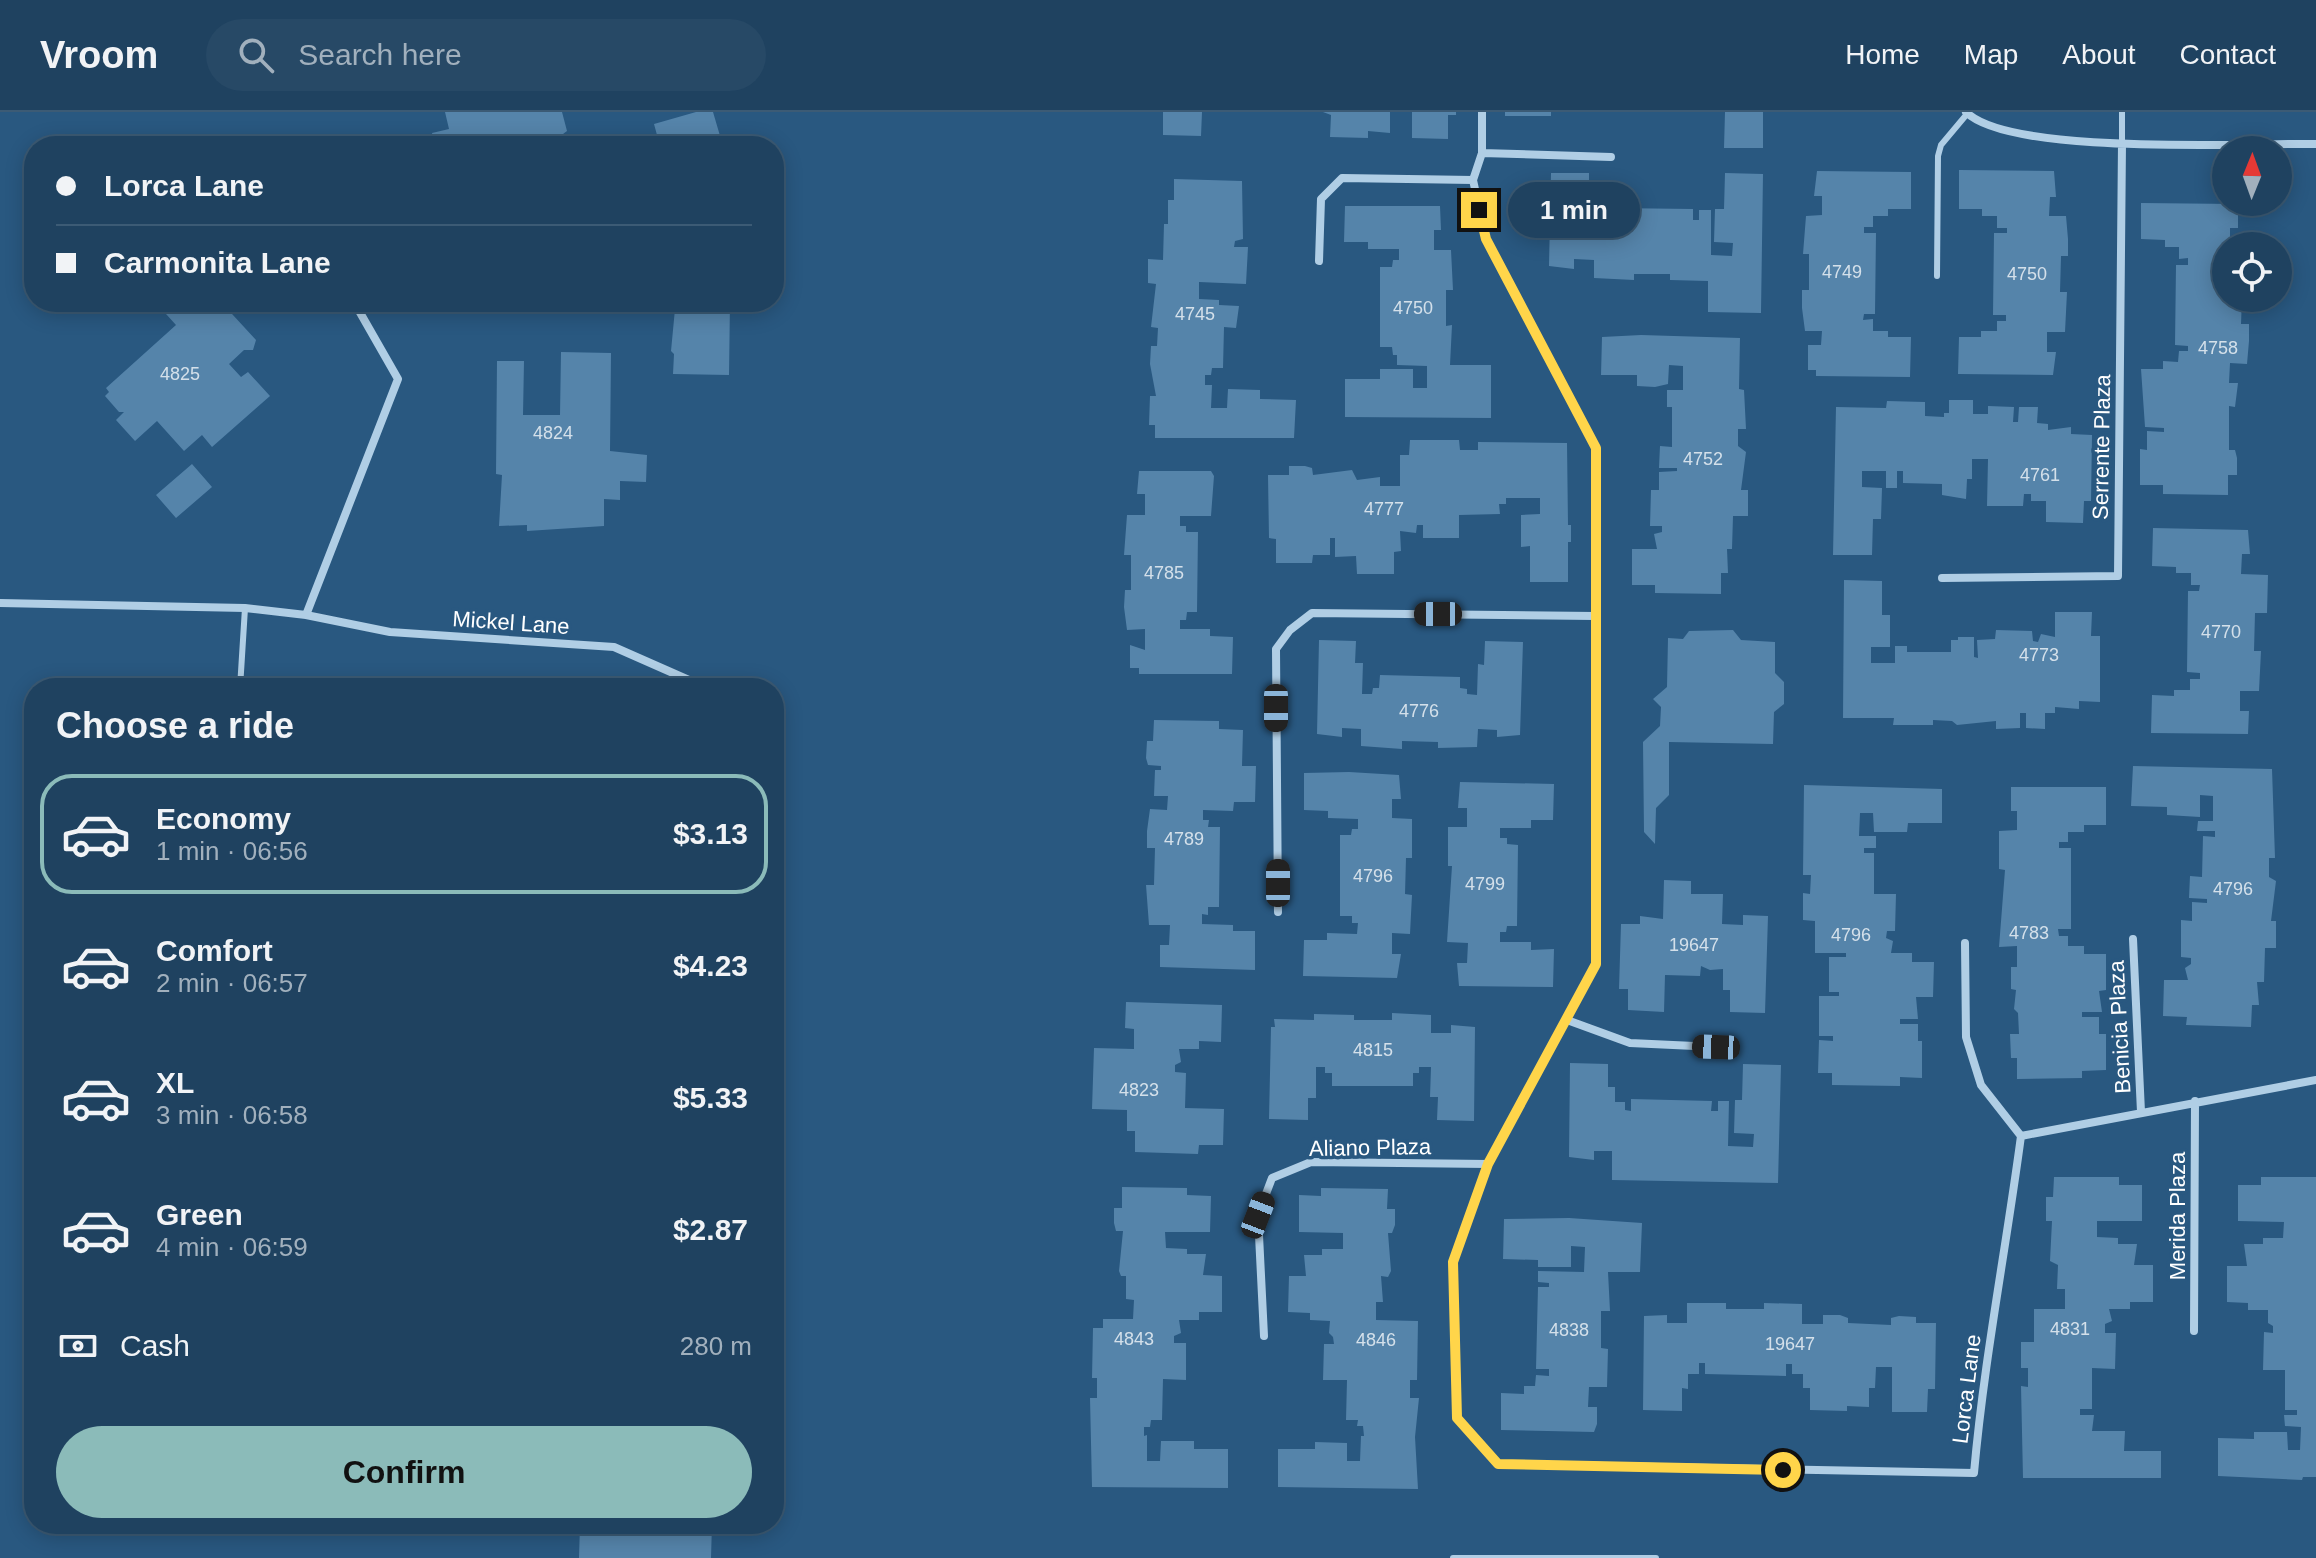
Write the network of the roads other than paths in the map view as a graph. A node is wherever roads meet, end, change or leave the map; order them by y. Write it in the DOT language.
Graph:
graph roads {
  1 [pos="1482,112"];
  2 [pos="2122,112"];
  3 [pos="1967,113"];
  4 [pos="2122,143"];
  5 [pos="2316,144"];
  6 [pos="1482,153"];
  7 [pos="1611,157"];
  8 [pos="1473,180"];
  9 [pos="1319,261"];
  10 [pos="1937,276"];
  11 [pos="360,312"];
  12 [pos="1942,578"];
  13 [pos="0,603"];
  14 [pos="245,608"];
  15 [pos="306,615"];
  16 [pos="1595,616"];
  17 [pos="241,678"];
  18 [pos="684,678"];
  19 [pos="1278,912"];
  20 [pos="2133,939"];
  21 [pos="1965,943"];
  22 [pos="1567,1020"];
  23 [pos="1716,1047"];
  24 [pos="2316,1080"];
  25 [pos="2195,1101"];
  26 [pos="2141,1112"];
  27 [pos="2021,1136"];
  28 [pos="1488,1164"];
  29 [pos="2194,1331"];
  30 [pos="1264,1336"];
  31 [pos="1453,1558"];
  32 [pos="1656,1558"];
  1 -- 6 [label="street"];
  2 -- 4 [label="lane"];
  3 -- 4 [label="street"];
  3 -- 10 [label="lane"];
  4 -- 5 [label="street"];
  4 -- 12 [label="street, Serrente Plaza"];
  6 -- 7 [label="street"];
  6 -- 8 [label="street"];
  8 -- 9 [label="street"];
  8 -- 16 [label="street"];
  11 -- 15 [label="street"];
  13 -- 14 [label="street, Mickel Lane"];
  14 -- 15 [label="street, Mickel Lane"];
  14 -- 17 [label="lane"];
  15 -- 18 [label="street, Mickel Lane"];
  16 -- 19 [label="street"];
  16 -- 22 [label="street"];
  20 -- 26 [label="street, Benicia Plaza"];
  21 -- 27 [label="street"];
  22 -- 23 [label="street"];
  22 -- 28 [label="street"];
  24 -- 25 [label="street"];
  25 -- 26 [label="street"];
  25 -- 29 [label="street, Merida Plaza"];
  26 -- 27 [label="street"];
  27 -- 28 [label="street, Lorca Lane"];
  28 -- 30 [label="street, Aliano Plaza"];
  31 -- 32 [label="lane"];
}
